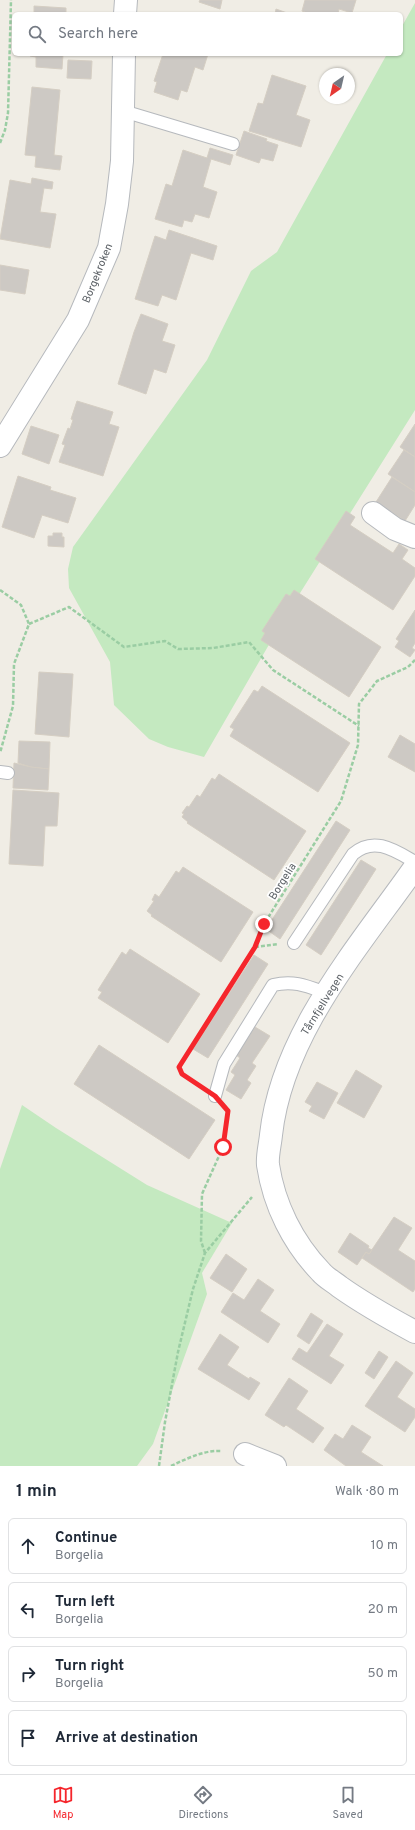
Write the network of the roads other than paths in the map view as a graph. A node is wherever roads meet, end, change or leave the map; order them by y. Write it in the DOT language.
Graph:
graph roads {
  1 [pos="126,0"];
  2 [pos="125,12"];
  3 [pos="124,56"];
  4 [pos="122,111"];
  5 [pos="233,144"];
  6 [pos="0,446"];
  7 [pos="373,512"];
  8 [pos="415,537"];
  9 [pos="415,862"];
  10 [pos="415,867"];
  11 [pos="294,943"];
  12 [pos="326,993"];
  13 [pos="215,1096"];
  14 [pos="415,1332"];
  15 [pos="245,1454"];
  16 [pos="275,1466"];
  1 -- 2 [label="street"];
  3 -- 4 [label="street, Borgekroken"];
  4 -- 5 [label="lane"];
  4 -- 6 [label="street, Borgekroken"];
  7 -- 8 [label="street"];
  9 -- 11 [label="lane"];
  10 -- 12 [label="street, Tårnfjellvegen"];
  12 -- 13 [label="lane"];
  12 -- 14 [label="street, Tårnfjellvegen"];
  15 -- 16 [label="street"];
}
